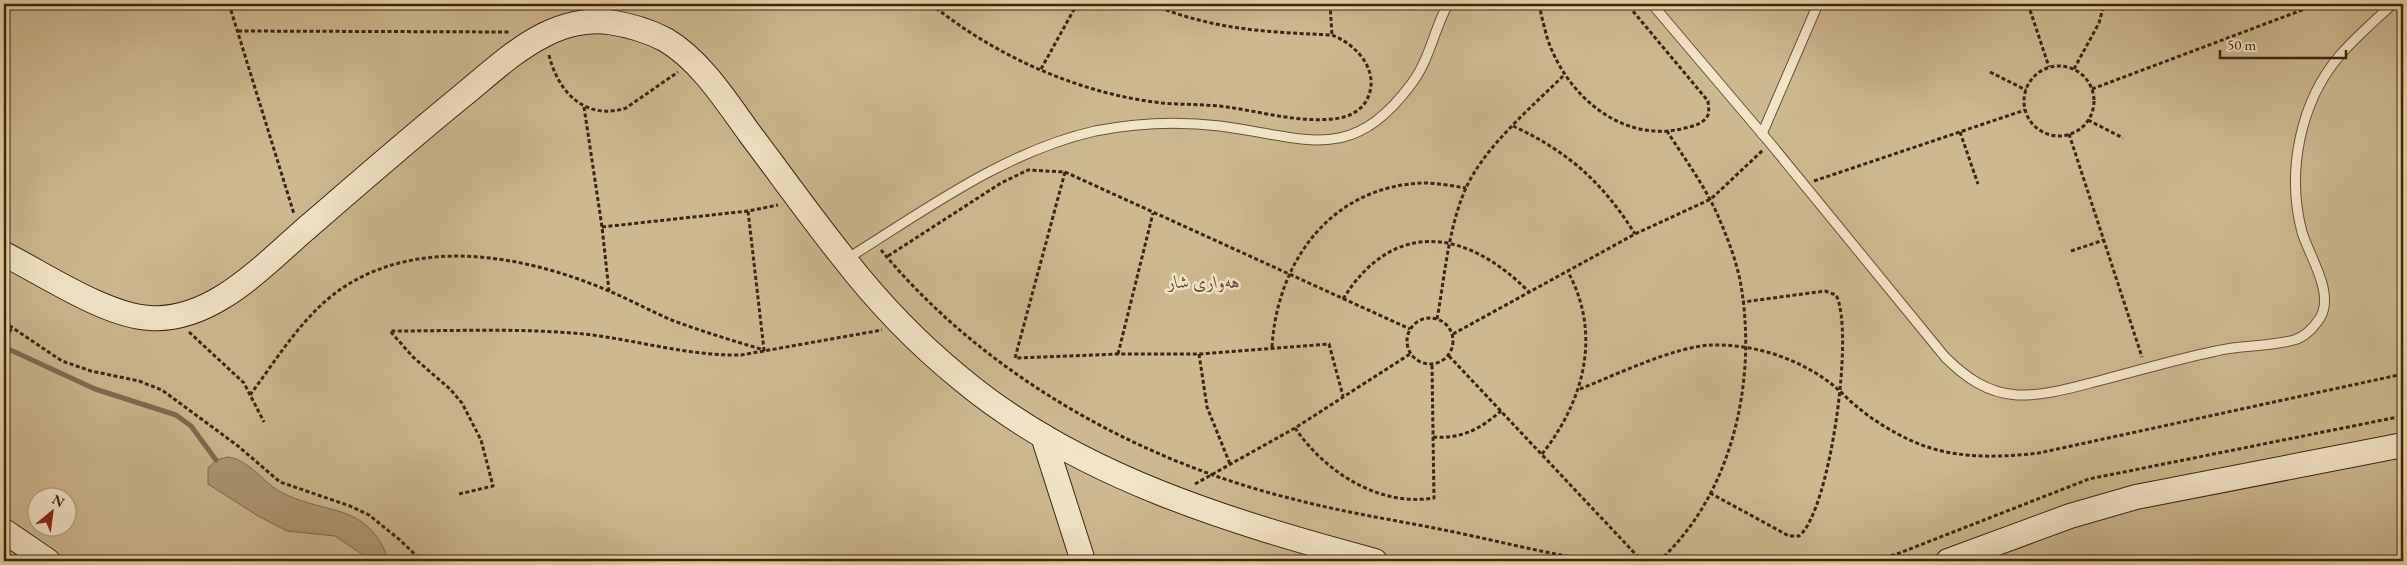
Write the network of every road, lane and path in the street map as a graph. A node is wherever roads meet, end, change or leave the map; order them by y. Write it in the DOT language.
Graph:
graph roads {
  1 [pos="229,4"];
  2 [pos="931,4"];
  3 [pos="1077,4"];
  4 [pos="1151,4"];
  5 [pos="1330,4"];
  6 [pos="1448,4"];
  7 [pos="1540,4"];
  8 [pos="1627,4"];
  9 [pos="1652,4"];
  10 [pos="1818,4"];
  11 [pos="2028,4"];
  12 [pos="2104,4"];
  13 [pos="2318,4"];
  14 [pos="2393,4"];
  15 [pos="238,31"];
  16 [pos="518,32"];
  17 [pos="543,35"];
  18 [pos="1332,35"];
  19 [pos="692,62"];
  20 [pos="2049,67"];
  21 [pos="1041,69"];
  22 [pos="2074,70"];
  23 [pos="1990,72"];
  24 [pos="1564,75"];
  25 [pos="2026,90"];
  26 [pos="2092,90"];
  27 [pos="584,107"];
  28 [pos="2025,110"];
  29 [pos="2088,120"];
  30 [pos="1513,126"];
  31 [pos="1667,131"];
  32 [pos="1960,132"];
  33 [pos="1762,134"];
  34 [pos="2069,134"];
  35 [pos="2123,138"];
  36 [pos="1770,143"];
  37 [pos="1065,172"];
  38 [pos="1804,184"];
  39 [pos="1978,184"];
  40 [pos="1466,188"];
  41 [pos="1710,198"];
  42 [pos="800,201"];
  43 [pos="748,211"];
  44 [pos="1153,213"];
  45 [pos="602,227"];
  46 [pos="300,234"];
  47 [pos="1635,234"];
  48 [pos="2104,240"];
  49 [pos="874,242"];
  50 [pos="1450,244"];
  51 [pos="2071,251"];
  52 [pos="4,254"];
  53 [pos="888,256"];
  54 [pos="845,260"];
  55 [pos="1568,272"];
  56 [pos="1288,274"];
  57 [pos="609,291"];
  58 [pos="1530,292"];
  59 [pos="1343,299"];
  60 [pos="1743,302"];
  61 [pos="174,318"];
  62 [pos="1437,318"];
  63 [pos="4,322"];
  64 [pos="905,326"];
  65 [pos="12,327"];
  66 [pos="1410,329"];
  67 [pos="1452,334"];
  68 [pos="4,344"];
  69 [pos="1272,347"];
  70 [pos="1746,347"];
  71 [pos="764,350"];
  72 [pos="1118,354"];
  73 [pos="1199,354"];
  74 [pos="1410,354"];
  75 [pos="1449,356"];
  76 [pos="1432,364"];
  77 [pos="2146,368"];
  78 [pos="2403,374"];
  79 [pos="1580,389"];
  80 [pos="1840,392"];
  81 [pos="250,395"];
  82 [pos="1344,396"];
  83 [pos="1501,411"];
  84 [pos="264,422"];
  85 [pos="1295,428"];
  86 [pos="1043,436"];
  87 [pos="1433,437"];
  88 [pos="2403,445"];
  89 [pos="1542,454"];
  90 [pos="1230,464"];
  91 [pos="1211,475"];
  92 [pos="1710,493"];
  93 [pos="459,494"];
  94 [pos="4,532"];
  95 [pos="48,561"];
  96 [pos="422,561"];
  97 [pos="1083,561"];
  98 [pos="1375,561"];
  99 [pos="1596,561"];
  100 [pos="1642,561"];
  101 [pos="1659,561"];
  102 [pos="1948,561"];
  1 -- 15 [label="path"];
  2 -- 21 [label="path"];
  3 -- 21 [label="path"];
  4 -- 18 [label="path"];
  5 -- 18 [label="path"];
  6 -- 49 [label="lane"];
  7 -- 24 [label="path"];
  8 -- 31 [label="path"];
  9 -- 33 [label="lane"];
  10 -- 33 [label="lane"];
  11 -- 20 [label="path"];
  12 -- 22 [label="path"];
  13 -- 26 [label="path"];
  14 -- 77 [label="lane"];
  15 -- 16 [label="path"];
  15 -- 46 [label="path"];
  17 -- 19 [label="street"];
  17 -- 27 [label="path"];
  17 -- 46 [label="street"];
  18 -- 21 [label="path"];
  19 -- 27 [label="path"];
  19 -- 42 [label="street"];
  20 -- 22 [label="path"];
  20 -- 25 [label="path"];
  22 -- 26 [label="path"];
  23 -- 25 [label="path"];
  24 -- 30 [label="path"];
  24 -- 31 [label="path"];
  25 -- 28 [label="path"];
  26 -- 29 [label="path"];
  27 -- 45 [label="path"];
  28 -- 32 [label="path"];
  28 -- 34 [label="path"];
  29 -- 34 [label="path"];
  29 -- 35 [label="path"];
  30 -- 40 [label="path"];
  30 -- 47 [label="path"];
  31 -- 41 [label="path"];
  32 -- 38 [label="path"];
  32 -- 39 [label="path"];
  33 -- 36 [label="lane"];
  34 -- 48 [label="path"];
  36 -- 38 [label="lane"];
  36 -- 41 [label="path"];
  37 -- 44 [label="path"];
  37 -- 53 [label="path"];
  37 -- 72 [label="path"];
  38 -- 77 [label="lane"];
  40 -- 50 [label="path"];
  40 -- 56 [label="path"];
  41 -- 47 [label="path"];
  41 -- 60 [label="path"];
  42 -- 43 [label="path"];
  42 -- 54 [label="street"];
  43 -- 45 [label="path"];
  43 -- 71 [label="path"];
  44 -- 56 [label="path"];
  44 -- 72 [label="path"];
  45 -- 57 [label="path"];
  46 -- 61 [label="street"];
  47 -- 55 [label="path"];
  48 -- 51 [label="path"];
  48 -- 77 [label="path"];
  49 -- 54 [label="lane"];
  49 -- 91 [label="path"];
  50 -- 58 [label="path"];
  50 -- 59 [label="path"];
  50 -- 62 [label="path"];
  52 -- 61 [label="street"];
  54 -- 64 [label="street"];
  55 -- 58 [label="path"];
  55 -- 79 [label="path"];
  56 -- 59 [label="path"];
  56 -- 69 [label="path"];
  57 -- 71 [label="path"];
  57 -- 81 [label="path"];
  58 -- 67 [label="path"];
  59 -- 66 [label="path"];
  60 -- 70 [label="path"];
  60 -- 80 [label="path"];
  61 -- 81 [label="path"];
  62 -- 66 [label="path"];
  62 -- 67 [label="path"];
  63 -- 65 [label="path"];
  64 -- 71 [label="path"];
  64 -- 86 [label="street"];
  65 -- 68 [label="path"];
  65 -- 96 [label="path"];
  66 -- 74 [label="path"];
  67 -- 75 [label="path"];
  69 -- 73 [label="path"];
  69 -- 82 [label="path"];
  70 -- 79 [label="path"];
  70 -- 80 [label="path"];
  70 -- 92 [label="path"];
  71 -- 93 [label="path"];
  72 -- 73 [label="path"];
  73 -- 90 [label="path"];
  74 -- 76 [label="path"];
  74 -- 82 [label="path"];
  75 -- 76 [label="path"];
  75 -- 83 [label="path"];
  76 -- 87 [label="path"];
  78 -- 80 [label="path"];
  79 -- 89 [label="path"];
  80 -- 92 [label="path"];
  81 -- 84 [label="path"];
  82 -- 85 [label="path"];
  83 -- 87 [label="path"];
  83 -- 89 [label="path"];
  85 -- 87 [label="path"];
  85 -- 90 [label="path"];
  86 -- 97 [label="street"];
  86 -- 98 [label="street"];
  88 -- 102 [label="street"];
  89 -- 100 [label="path"];
  90 -- 91 [label="path"];
  91 -- 99 [label="path"];
  92 -- 101 [label="path"];
  94 -- 95 [label="street"];
}
